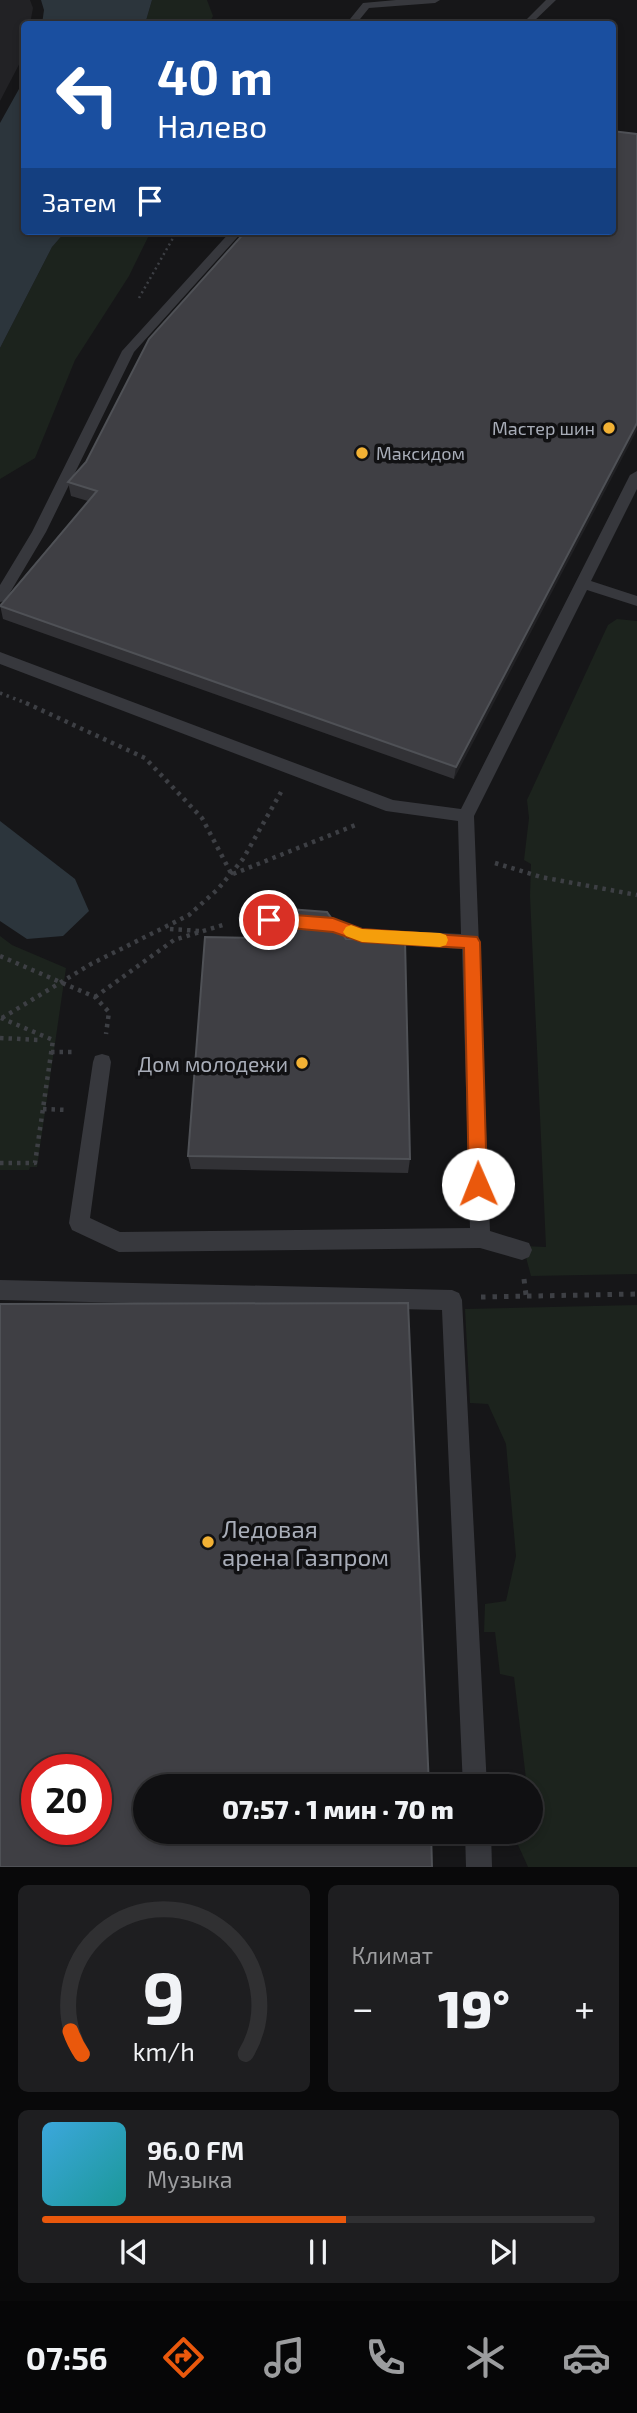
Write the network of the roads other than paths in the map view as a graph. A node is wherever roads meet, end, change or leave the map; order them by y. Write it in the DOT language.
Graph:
graph roads {
  1 [pos="435,0"];
  2 [pos="551,0"];
  3 [pos="353,21"];
  4 [pos="529,21"];
  5 [pos="233,235"];
  6 [pos="637,475"];
  7 [pos="582,583"];
  8 [pos="0,597"];
  9 [pos="637,601"];
  10 [pos="0,658"];
  11 [pos="466,816"];
  12 [pos="247,918"];
  13 [pos="472,942"];
  14 [pos="102,1062"];
  15 [pos="480,1238"];
  16 [pos="522,1250"];
  17 [pos="0,1290"];
  18 [pos="474,1774"];
  19 [pos="478,1844"];
  20 [pos="479,1867"];
  1 -- 3 [label="lane"];
  2 -- 4 [label="lane"];
  5 -- 8 [label="lane"];
  6 -- 7 [label="lane"];
  7 -- 9 [label="lane"];
  7 -- 11 [label="lane"];
  10 -- 11 [label="lane"];
  11 -- 13 [label="lane"];
  12 -- 13 [label="lane"];
  13 -- 15 [label="lane"];
  14 -- 15 [label="lane"];
  15 -- 16 [label="lane"];
  17 -- 18 [label="lane"];
  19 -- 20 [label="lane"];
}
